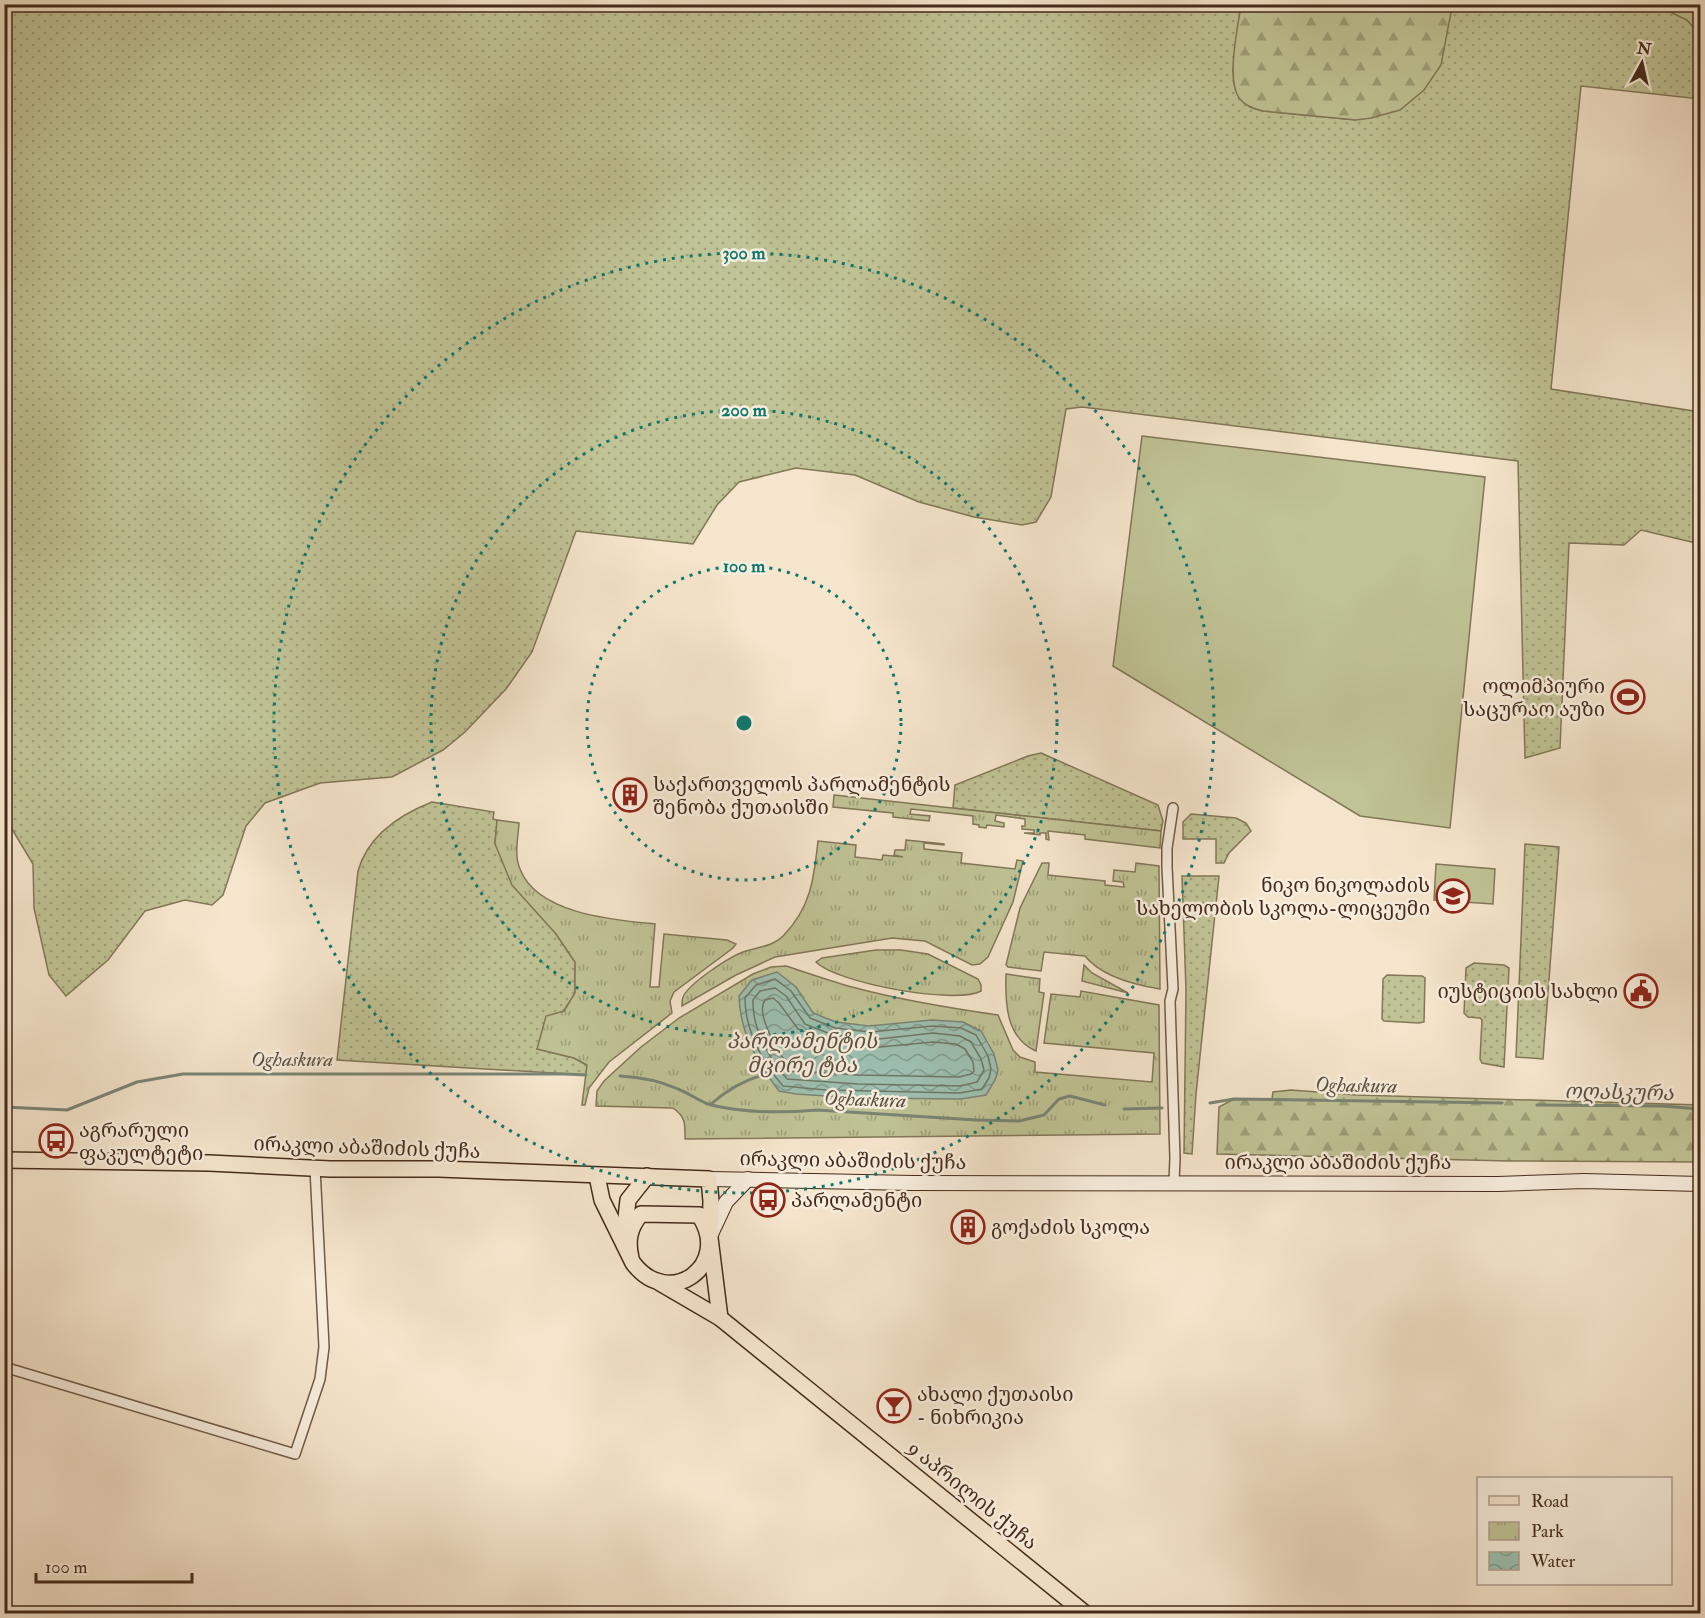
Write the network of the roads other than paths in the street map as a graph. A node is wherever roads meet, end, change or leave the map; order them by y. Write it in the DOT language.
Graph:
graph roads {
  1 [pos="1173,808"];
  2 [pos="4,1160"];
  3 [pos="315,1168"];
  4 [pos="597,1176"];
  5 [pos="647,1176"];
  6 [pos="709,1179"];
  7 [pos="748,1179"];
  8 [pos="1174,1182"];
  9 [pos="1701,1184"];
  10 [pos="710,1238"];
  11 [pos="623,1241"];
  12 [pos="631,1258"];
  13 [pos="660,1283"];
  14 [pos="720,1318"];
  15 [pos="4,1367"];
  16 [pos="1086,1614"];
  1 -- 8 [label="street"];
  2 -- 3 [label="main road, ირაკლი აბაშიძის ქუჩა"];
  3 -- 4 [label="main road, ირაკლი აბაშიძის ქუჩა"];
  3 -- 15 [label="street"];
  4 -- 5 [label="main road, ირაკლი აბაშიძის ქუჩა"];
  4 -- 11 [label="main road"];
  5 -- 6 [label="main road, ირაკლი აბაშიძის ქუჩა"];
  5 -- 11 [label="main road"];
  6 -- 7 [label="main road, ირაკლი აბაშიძის ქუჩა"];
  6 -- 10 [label="main road"];
  7 -- 8 [label="main road, ირაკლი აბაშიძის ქუჩა"];
  7 -- 10 [label="main road"];
  8 -- 9 [label="main road, ირაკლი აბაშიძის ქუჩა"];
  10 -- 12 [label="main road"];
  10 -- 13 [label="main road"];
  10 -- 14 [label="main road"];
  11 -- 12 [label="main road"];
  12 -- 13 [label="main road"];
  13 -- 14 [label="main road, 9 აპრილის ქუჩა"];
  14 -- 16 [label="main road, 9 აპრილის ქუჩა"];
}
